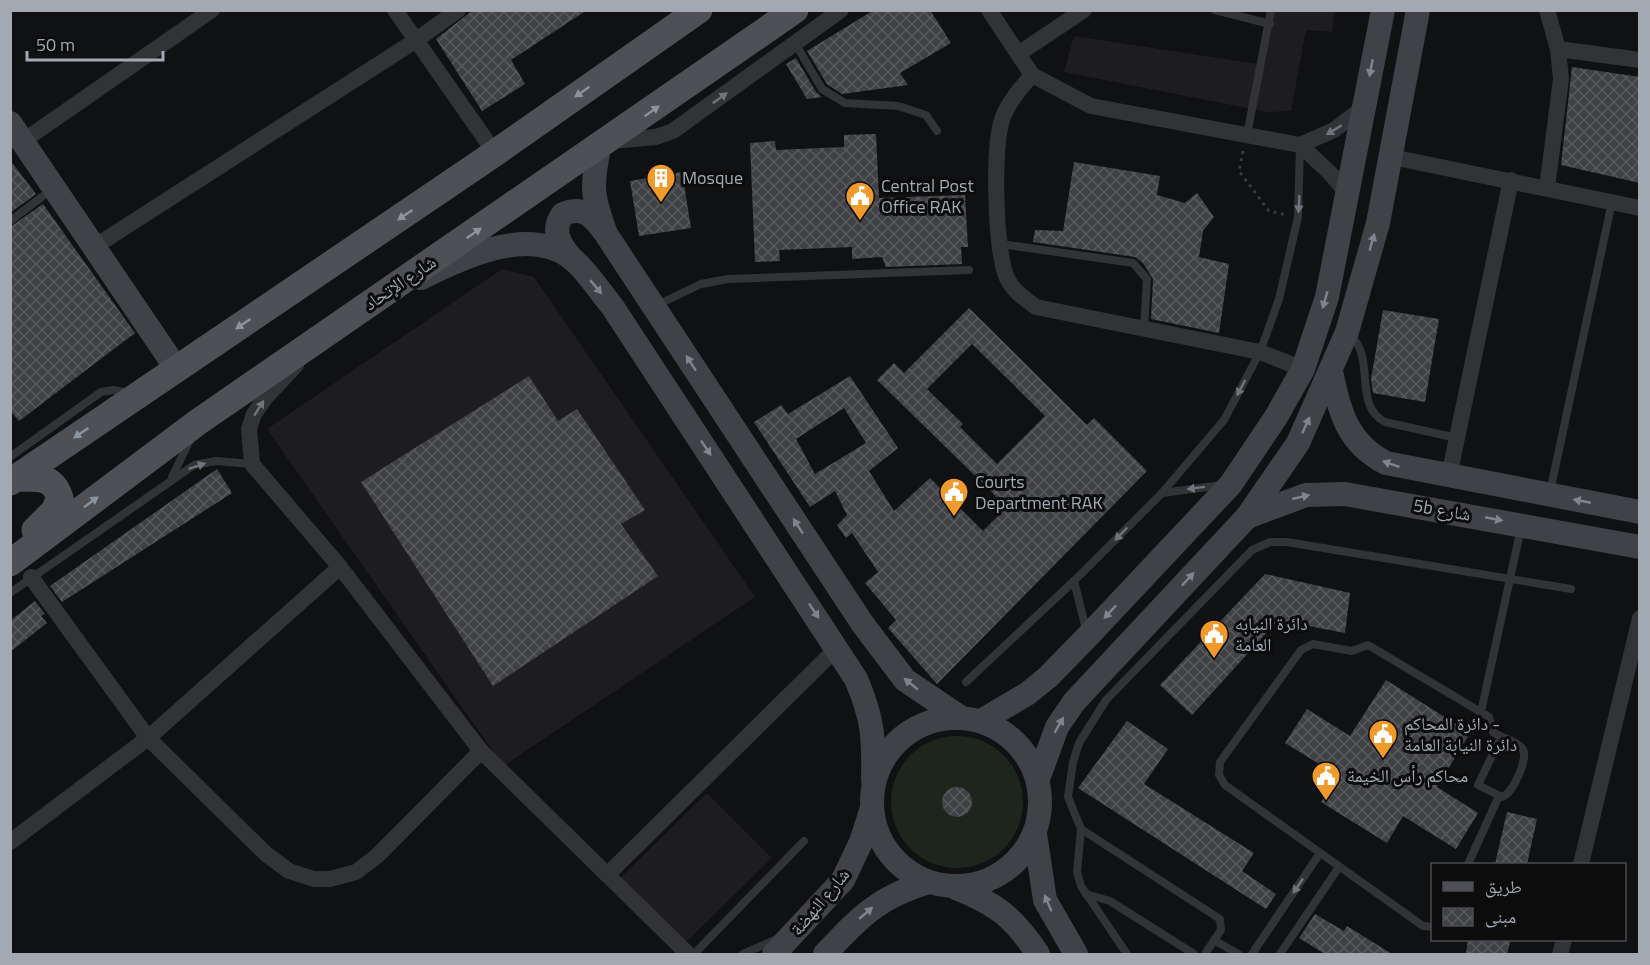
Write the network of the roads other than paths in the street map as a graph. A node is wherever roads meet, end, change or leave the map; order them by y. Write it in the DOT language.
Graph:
graph roads {
  1 [pos="212,10"];
  2 [pos="395,10"];
  3 [pos="458,10"];
  4 [pos="699,10"];
  5 [pos="795,10"];
  6 [pos="841,10"];
  7 [pos="989,10"];
  8 [pos="1084,10"];
  9 [pos="1215,10"];
  10 [pos="1271,10"];
  11 [pos="1383,10"];
  12 [pos="1418,10"];
  13 [pos="1547,10"];
  14 [pos="1270,24"];
  15 [pos="415,41"];
  16 [pos="795,43"];
  17 [pos="1558,49"];
  18 [pos="1018,54"];
  19 [pos="1640,60"];
  20 [pos="1032,75"];
  21 [pos="1364,107"];
  22 [pos="937,131"];
  23 [pos="17,132"];
  24 [pos="1247,135"];
  25 [pos="604,144"];
  26 [pos="1300,145"];
  27 [pos="495,153"];
  28 [pos="1392,157"];
  29 [pos="1511,180"];
  30 [pos="54,188"];
  31 [pos="1547,188"];
  32 [pos="1348,194"];
  33 [pos="1612,202"];
  34 [pos="1640,208"];
  35 [pos="10,221"];
  36 [pos="606,234"];
  37 [pos="1001,244"];
  38 [pos="94,247"];
  39 [pos="571,258"];
  40 [pos="969,270"];
  41 [pos="393,288"];
  42 [pos="653,306"];
  43 [pos="1144,329"];
  44 [pos="1347,332"];
  45 [pos="325,335"];
  46 [pos="1260,352"];
  47 [pos="176,368"];
  48 [pos="1303,369"];
  49 [pos="1331,371"];
  50 [pos="198,422"];
  51 [pos="1457,438"];
  52 [pos="252,464"];
  53 [pos="12,473"];
  54 [pos="1449,476"];
  55 [pos="172,478"];
  56 [pos="1231,484"];
  57 [pos="1162,493"];
  58 [pos="1550,495"];
  59 [pos="1429,507"];
  60 [pos="1640,512"];
  61 [pos="1246,517"];
  62 [pos="1522,525"];
  63 [pos="1640,547"];
  64 [pos="10,554"];
  65 [pos="340,567"];
  66 [pos="21,570"];
  67 [pos="1510,579"];
  68 [pos="1074,581"];
  69 [pos="1571,589"];
  70 [pos="10,593"];
  71 [pos="1639,620"];
  72 [pos="1088,636"];
  73 [pos="838,647"];
  74 [pos="1114,675"];
  75 [pos="966,682"];
  76 [pos="1481,712"];
  77 [pos="970,719"];
  78 [pos="1501,737"];
  79 [pos="148,738"];
  80 [pos="481,751"];
  81 [pos="1038,779"];
  82 [pos="873,780"];
  83 [pos="1499,796"];
  84 [pos="871,811"];
  85 [pos="1081,829"];
  86 [pos="1035,834"];
  87 [pos="804,841"];
  88 [pos="10,842"];
  89 [pos="1320,853"];
  90 [pos="1468,863"];
  91 [pos="1581,863"];
  92 [pos="1339,867"];
  93 [pos="607,875"];
  94 [pos="928,882"];
  95 [pos="954,887"];
  96 [pos="1086,894"];
  97 [pos="1431,927"];
  98 [pos="795,934"];
  99 [pos="1215,940"];
  100 [pos="688,954"];
  101 [pos="694,954"];
  102 [pos="743,954"];
  103 [pos="774,954"];
  104 [pos="825,954"];
  105 [pos="1038,954"];
  106 [pos="1076,954"];
  107 [pos="1127,954"];
  108 [pos="1194,954"];
  109 [pos="1205,954"];
  110 [pos="1238,954"];
  111 [pos="1252,954"];
  112 [pos="1280,954"];
  1 -- 23 [label="street"];
  2 -- 15 [label="street"];
  3 -- 15 [label="street"];
  4 -- 27 [label="main road, one-way"];
  25 -- 5 [label="main road, شارع الإتحاد, one-way"];
  6 -- 16 [label="street"];
  7 -- 18 [label="street"];
  8 -- 18 [label="street"];
  9 -- 14 [label="lane"];
  10 -- 14 [label="lane"];
  11 -- 21 [label="street, one-way"];
  12 -- 28 [label="street"];
  13 -- 17 [label="street"];
  14 -- 24 [label="lane"];
  15 -- 27 [label="street"];
  15 -- 38 [label="street"];
  16 -- 22 [label="lane"];
  25 -- 16 [label="street, one-way"];
  17 -- 19 [label="street"];
  17 -- 31 [label="street"];
  18 -- 20 [label="street"];
  20 -- 24 [label="street"];
  20 -- 37 [label="street"];
  21 -- 26 [label="street, one-way"];
  21 -- 32 [label="street"];
  23 -- 30 [label="street"];
  24 -- 26 [label="street"];
  25 -- 36 [label="street"];
  41 -- 25 [label="main road, شارع الإتحاد, one-way"];
  26 -- 32 [label="street"];
  26 -- 46 [label="lane, one-way"];
  27 -- 47 [label="main road, one-way"];
  28 -- 29 [label="street"];
  44 -- 28 [label="street, one-way"];
  29 -- 31 [label="street"];
  29 -- 51 [label="street"];
  30 -- 35 [label="lane"];
  30 -- 38 [label="street"];
  31 -- 33 [label="street"];
  32 -- 48 [label="street, one-way"];
  33 -- 34 [label="street"];
  33 -- 58 [label="lane"];
  36 -- 39 [label="street"];
  36 -- 42 [label="street"];
  37 -- 43 [label="street"];
  37 -- 43 [label="lane"];
  38 -- 47 [label="street"];
  39 -- 41 [label="street"];
  39 -- 73 [label="street, one-way"];
  40 -- 42 [label="lane"];
  41 -- 45 [label="main road, شارع الإتحاد"];
  77 -- 42 [label="street, one-way"];
  43 -- 46 [label="street"];
  44 -- 49 [label="street"];
  44 -- 51 [label="lane"];
  45 -- 50 [label="main road, شارع الإتحاد"];
  52 -- 45 [label="street, one-way"];
  46 -- 48 [label="street"];
  46 -- 57 [label="lane, one-way"];
  47 -- 53 [label="main road, one-way"];
  48 -- 56 [label="street"];
  54 -- 49 [label="street, 5b شارع, one-way"];
  61 -- 49 [label="street, one-way"];
  50 -- 55 [label="lane"];
  66 -- 50 [label="main road, شارع الإتحاد, one-way"];
  51 -- 54 [label="street"];
  55 -- 52 [label="lane, one-way"];
  52 -- 65 [label="street"];
  53 -- 64 [label="main road"];
  54 -- 58 [label="street, 5b شارع"];
  55 -- 66 [label="lane"];
  56 -- 57 [label="lane, one-way"];
  56 -- 72 [label="street, one-way"];
  57 -- 68 [label="lane, one-way"];
  58 -- 59 [label="street"];
  60 -- 58 [label="street, 5b شارع, one-way"];
  61 -- 59 [label="street, 5b شارع, one-way"];
  59 -- 62 [label="street, 5b شارع, one-way"];
  74 -- 61 [label="street, one-way"];
  62 -- 63 [label="street, 5b شارع"];
  62 -- 67 [label="lane"];
  65 -- 79 [label="street"];
  65 -- 80 [label="street"];
  66 -- 70 [label="lane"];
  66 -- 79 [label="street"];
  67 -- 69 [label="lane"];
  67 -- 74 [label="lane"];
  67 -- 76 [label="lane"];
  68 -- 72 [label="lane"];
  68 -- 75 [label="lane"];
  71 -- 91 [label="street"];
  72 -- 77 [label="street"];
  73 -- 82 [label="street"];
  73 -- 93 [label="street"];
  81 -- 74 [label="street, one-way"];
  74 -- 85 [label="lane"];
  76 -- 78 [label="lane"];
  76 -- 89 [label="lane"];
  77 -- 81 [label="street"];
  77 -- 82 [label="street"];
  78 -- 83 [label="lane"];
  78 -- 83 [label="lane"];
  79 -- 80 [label="street"];
  79 -- 88 [label="street"];
  80 -- 93 [label="street"];
  81 -- 86 [label="street"];
  82 -- 84 [label="street"];
  83 -- 90 [label="lane"];
  84 -- 94 [label="street"];
  84 -- 98 [label="street, شارع النهضة"];
  85 -- 96 [label="lane"];
  85 -- 99 [label="lane"];
  86 -- 95 [label="street"];
  106 -- 86 [label="street, one-way"];
  87 -- 101 [label="lane"];
  89 -- 92 [label="lane"];
  89 -- 111 [label="lane, one-way"];
  92 -- 97 [label="lane"];
  92 -- 112 [label="lane"];
  93 -- 100 [label="street"];
  94 -- 95 [label="street"];
  104 -- 94 [label="street, شارع النهضة, one-way"];
  95 -- 105 [label="street"];
  96 -- 107 [label="lane"];
  96 -- 108 [label="lane"];
  98 -- 102 [label="lane"];
  98 -- 103 [label="street, شارع النهضة"];
  99 -- 109 [label="lane"];
  99 -- 110 [label="lane"];
}
